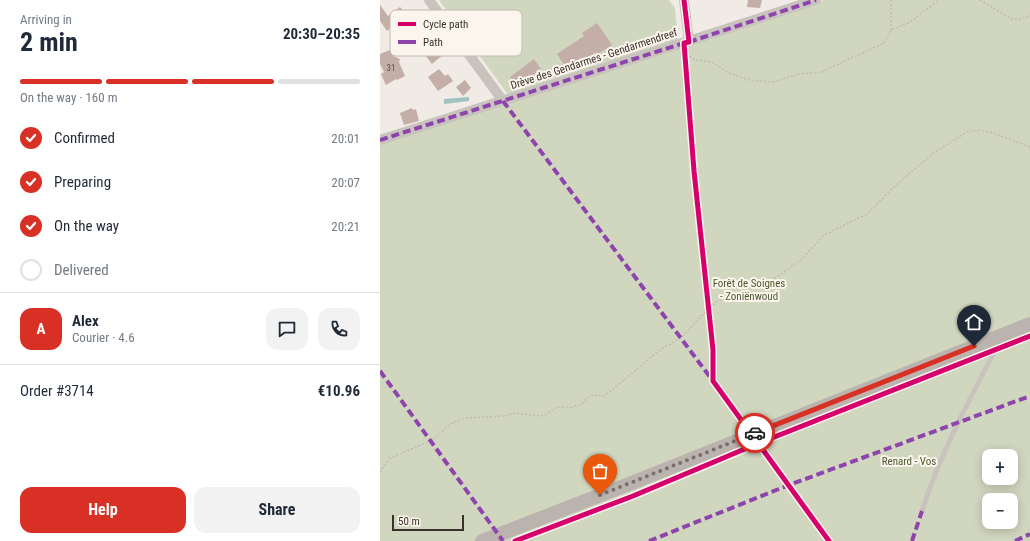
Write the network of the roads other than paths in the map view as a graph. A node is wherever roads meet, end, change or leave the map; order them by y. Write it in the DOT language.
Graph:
graph roads {
  1 [pos="429,0"];
  2 [pos="684,0"];
  3 [pos="816,0"];
  4 [pos="436,10"];
  5 [pos="686,43"];
  6 [pos="470,56"];
  7 [pos="503,101"];
  8 [pos="380,140"];
  9 [pos="1030,324"];
  10 [pos="1004,335"];
  11 [pos="922,511"];
  12 [pos="482,541"];
  1 -- 4 [label="street"];
  2 -- 5 [label="street"];
  3 -- 5 [label="street, Drève des Gendarmes - Gendarmendreef"];
  5 -- 7 [label="street, Drève des Gendarmes - Gendarmendreef"];
  6 -- 7 [label="street"];
  7 -- 8 [label="street, Drève des Gendarmes - Gendarmendreef"];
  9 -- 10 [label="main road"];
  10 -- 11 [label="lane"];
  10 -- 12 [label="main road"];
}
